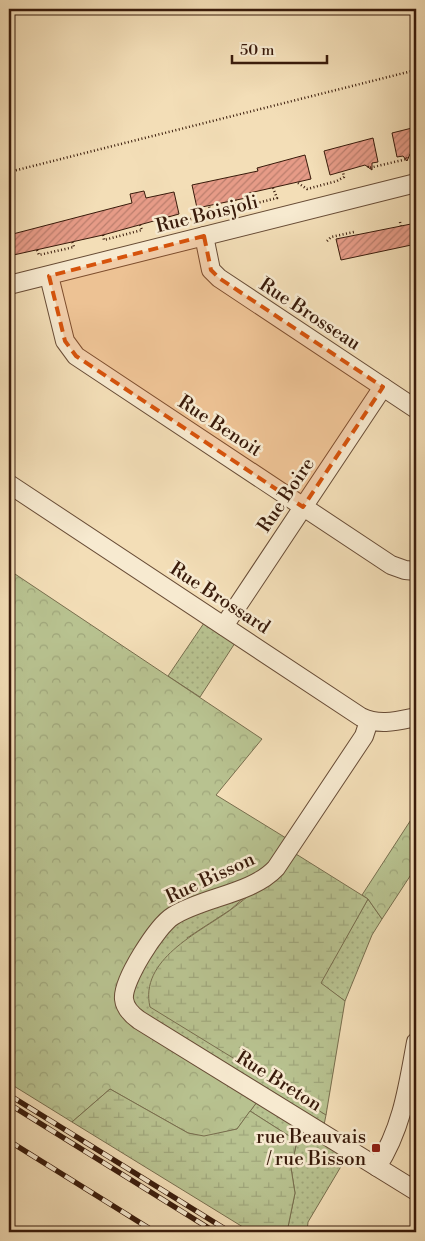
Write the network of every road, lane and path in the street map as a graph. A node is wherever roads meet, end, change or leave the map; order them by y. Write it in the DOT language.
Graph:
graph roads {
  1 [pos="416,70"];
  2 [pos="406,157"];
  3 [pos="368,166"];
  4 [pos="9,172"];
  5 [pos="343,172"];
  6 [pos="298,183"];
  7 [pos="416,183"];
  8 [pos="274,188"];
  9 [pos="235,200"];
  10 [pos="209,205"];
  11 [pos="168,216"];
  12 [pos="400,222"];
  13 [pos="140,225"];
  14 [pos="401,226"];
  15 [pos="355,234"];
  16 [pos="103,235"];
  17 [pos="204,236"];
  18 [pos="72,241"];
  19 [pos="327,241"];
  20 [pos="37,250"];
  21 [pos="49,276"];
  22 [pos="9,285"];
  23 [pos="383,387"];
  24 [pos="416,408"];
  25 [pos="9,484"];
  26 [pos="303,507"];
  27 [pos="416,570"];
  28 [pos="224,626"];
  29 [pos="416,717"];
  30 [pos="369,721"];
  31 [pos="124,1002"];
  32 [pos="416,1042"];
  33 [pos="377,1166"];
  34 [pos="416,1191"];
  1 -- 4 [label="path"];
  2 -- 3 [label="path"];
  5 -- 6 [label="path"];
  7 -- 17 [label="street, Rue Boisjoli"];
  8 -- 9 [label="path"];
  10 -- 11 [label="path"];
  12 -- 14 [label="path"];
  13 -- 16 [label="path"];
  15 -- 19 [label="path"];
  17 -- 21 [label="street, Rue Boisjoli"];
  17 -- 23 [label="street, Rue Brosseau"];
  18 -- 20 [label="path"];
  21 -- 22 [label="street, Rue Boisjoli"];
  21 -- 26 [label="street, Rue Benoit"];
  23 -- 24 [label="street, Rue Brosseau"];
  23 -- 26 [label="street, Rue Boire"];
  25 -- 28 [label="street, Rue Brossard"];
  26 -- 27 [label="street, Rue Benoit"];
  26 -- 28 [label="street, Rue Boire"];
  28 -- 30 [label="street, Rue Brossard"];
  29 -- 30 [label="street"];
  30 -- 31 [label="street, Rue Bisson"];
  31 -- 33 [label="street, Rue Breton"];
  32 -- 33 [label="street"];
  33 -- 34 [label="street, Rue Breton"];
}
